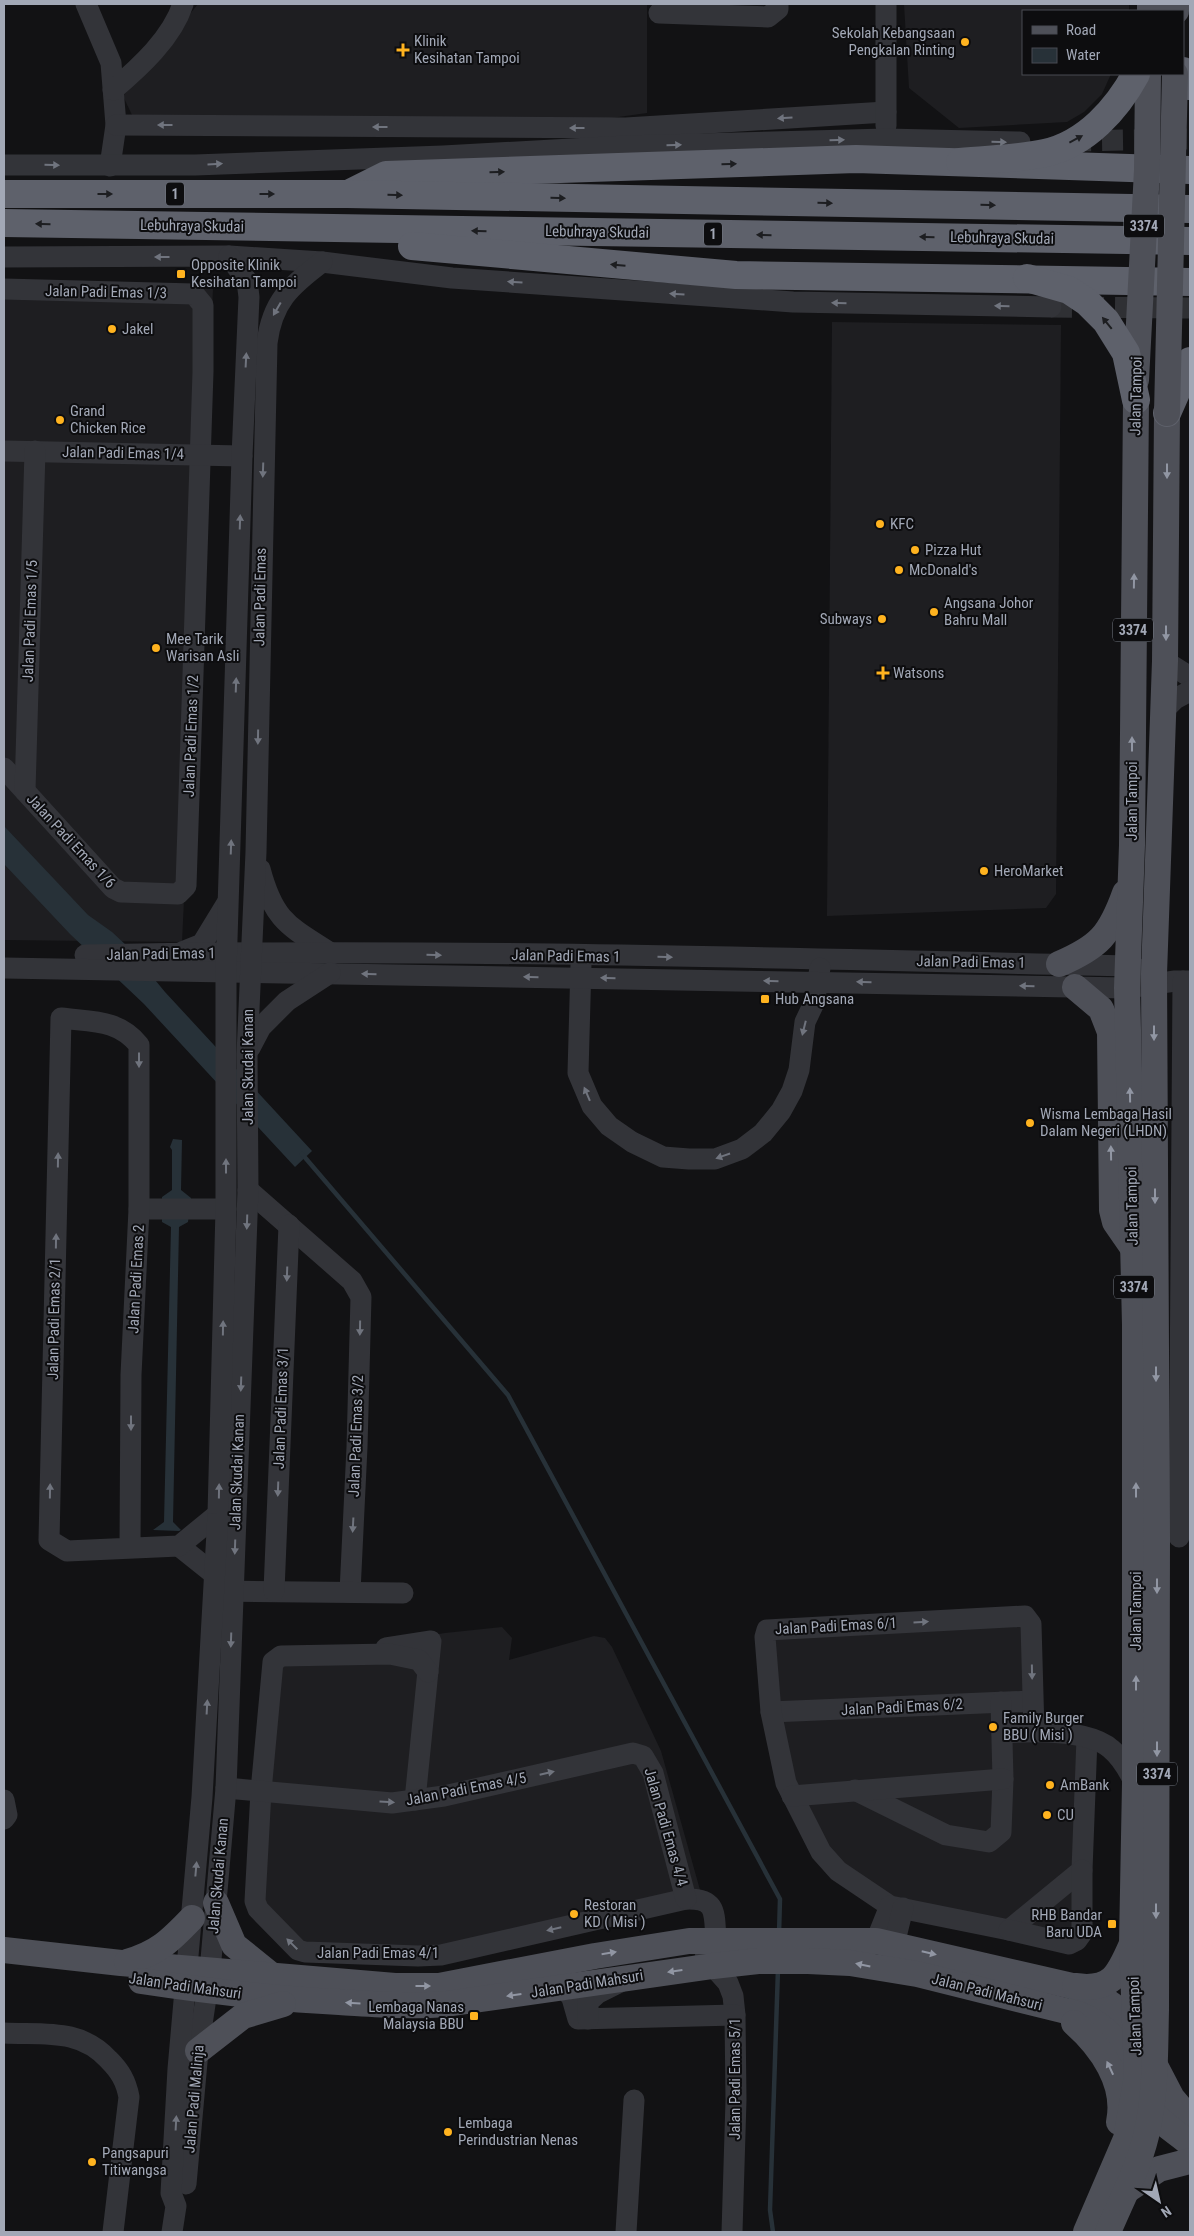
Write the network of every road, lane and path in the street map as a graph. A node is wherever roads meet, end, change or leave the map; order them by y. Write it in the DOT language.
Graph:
graph roads {
  1 [pos="86,4"];
  2 [pos="183,4"];
  3 [pos="778,4"];
  4 [pos="886,4"];
  5 [pos="659,13"];
  6 [pos="1184,73"];
  7 [pos="1135,75"];
  8 [pos="1148,75"];
  9 [pos="1175,75"];
  10 [pos="1190,86"];
  11 [pos="113,90"];
  12 [pos="886,112"];
  13 [pos="116,125"];
  14 [pos="442,127"];
  15 [pos="886,139"];
  16 [pos="1020,142"];
  17 [pos="443,156"];
  18 [pos="960,162"];
  19 [pos="4,164"];
  20 [pos="110,166"];
  21 [pos="1170,170"];
  22 [pos="4,194"];
  23 [pos="347,194"];
  24 [pos="1190,209"];
  25 [pos="4,223"];
  26 [pos="310,228"];
  27 [pos="1190,241"];
  28 [pos="229,256"];
  29 [pos="4,257"];
  30 [pos="322,262"];
  31 [pos="1028,278"];
  32 [pos="1140,282"];
  33 [pos="1180,282"];
  34 [pos="4,289"];
  35 [pos="203,305"];
  36 [pos="1051,307"];
  37 [pos="1190,361"];
  38 [pos="1136,408"];
  39 [pos="1167,417"];
  40 [pos="4,451"];
  41 [pos="35,451"];
  42 [pos="199,455"];
  43 [pos="242,456"];
  44 [pos="1166,661"];
  45 [pos="1190,677"];
  46 [pos="1190,691"];
  47 [pos="1164,710"];
  48 [pos="4,768"];
  49 [pos="25,791"];
  50 [pos="256,852"];
  51 [pos="1130,879"];
  52 [pos="178,894"];
  53 [pos="230,896"];
  54 [pos="4,954"];
  55 [pos="176,954"];
  56 [pos="582,956"];
  57 [pos="821,959"];
  58 [pos="83,962"];
  59 [pos="156,962"];
  60 [pos="227,962"];
  61 [pos="250,962"];
  62 [pos="331,964"];
  63 [pos="1058,964"];
  64 [pos="4,968"];
  65 [pos="1127,977"];
  66 [pos="580,978"];
  67 [pos="1171,980"];
  68 [pos="820,982"];
  69 [pos="1075,987"];
  70 [pos="113,1024"];
  71 [pos="247,1060"];
  72 [pos="248,1190"];
  73 [pos="140,1209"];
  74 [pos="226,1209"];
  75 [pos="289,1225"];
  76 [pos="1133,1248"];
  77 [pos="218,1514"];
  78 [pos="1166,1537"];
  79 [pos="179,1546"];
  80 [pos="130,1547"];
  81 [pos="220,1585"];
  82 [pos="274,1592"];
  83 [pos="350,1592"];
  84 [pos="402,1593"];
  85 [pos="351,1653"];
  86 [pos="428,1672"];
  87 [pos="1032,1701"];
  88 [pos="1001,1702"];
  89 [pos="771,1712"];
  90 [pos="1034,1731"];
  91 [pos="1003,1733"];
  92 [pos="1087,1738"];
  93 [pos="643,1756"];
  94 [pos="1003,1779"];
  95 [pos="1135,1784"];
  96 [pos="226,1788"];
  97 [pos="855,1790"];
  98 [pos="261,1791"];
  99 [pos="792,1796"];
  100 [pos="4,1800"];
  101 [pos="415,1800"];
  102 [pos="4,1819"];
  103 [pos="1082,1870"];
  104 [pos="686,1899"];
  105 [pos="216,1903"];
  106 [pos="896,1907"];
  107 [pos="192,1918"];
  108 [pos="1009,1930"];
  109 [pos="716,1940"];
  110 [pos="689,1941"];
  111 [pos="885,1943"];
  112 [pos="1132,1944"];
  113 [pos="4,1950"];
  114 [pos="760,1951"];
  115 [pos="810,1951"];
  116 [pos="121,1963"];
  117 [pos="4,1966"];
  118 [pos="713,1966"];
  119 [pos="270,1974"];
  120 [pos="632,1977"];
  121 [pos="198,1979"];
  122 [pos="1072,1986"];
  123 [pos="564,1987"];
  124 [pos="301,2000"];
  125 [pos="1058,2009"];
  126 [pos="1156,2010"];
  127 [pos="735,2015"];
  128 [pos="583,2019"];
  129 [pos="1135,2028"];
  130 [pos="4,2033"];
  131 [pos="198,2051"];
  132 [pos="1146,2071"];
  133 [pos="634,2100"];
  134 [pos="1190,2107"];
  135 [pos="1150,2109"];
  136 [pos="1190,2118"];
  137 [pos="1190,2144"];
  138 [pos="1190,2161"];
  139 [pos="1126,2191"];
  140 [pos="176,2206"];
  141 [pos="113,2232"];
  142 [pos="172,2232"];
  143 [pos="626,2232"];
  144 [pos="732,2232"];
  145 [pos="1094,2232"];
  1 -- 11 [label="street"];
  2 -- 11 [label="street"];
  3 -- 5 [label="street"];
  4 -- 12 [label="street"];
  6 -- 10 [label="highway"];
  18 -- 7 [label="highway, one-way, bridge"];
  8 -- 21 [label="main road, 3374, bridge"];
  9 -- 21 [label="main road, 3374, bridge"];
  11 -- 13 [label="street"];
  12 -- 14 [label="street, one-way"];
  12 -- 15 [label="street"];
  14 -- 13 [label="street, one-way"];
  13 -- 20 [label="street"];
  14 -- 17 [label="street"];
  15 -- 16 [label="street, one-way"];
  17 -- 15 [label="street, one-way"];
  20 -- 17 [label="street, one-way"];
  18 -- 21 [label="highway, bridge"];
  23 -- 18 [label="highway, one-way"];
  19 -- 20 [label="street, one-way"];
  21 -- 32 [label="main road, Jalan Tampoi / 3374, bridge"];
  21 -- 33 [label="main road, Jalan Tampoi / 3374, bridge"];
  22 -- 23 [label="highway, Lebuhraya Skudai / 1, one-way"];
  23 -- 24 [label="highway, Lebuhraya Skudai / 1, one-way"];
  26 -- 25 [label="highway, Lebuhraya Skudai / 1, one-way"];
  27 -- 26 [label="highway, Lebuhraya Skudai / 1, one-way"];
  31 -- 26 [label="highway, one-way"];
  28 -- 29 [label="street, one-way"];
  28 -- 30 [label="street"];
  43 -- 28 [label="street, Jalan Padi Emas, one-way"];
  36 -- 30 [label="street, one-way"];
  30 -- 50 [label="street, Jalan Padi Emas, one-way"];
  31 -- 32 [label="highway, bridge"];
  38 -- 31 [label="highway, one-way, bridge"];
  32 -- 33 [label="highway"];
  32 -- 38 [label="main road, Jalan Tampoi / 3374, bridge"];
  33 -- 39 [label="main road, Jalan Tampoi / 3374, bridge"];
  34 -- 35 [label="street, Jalan Padi Emas 1/3"];
  35 -- 42 [label="street, Jalan Padi Emas 1/2"];
  37 -- 39 [label="highway"];
  51 -- 38 [label="main road, Jalan Tampoi / 3374, one-way"];
  39 -- 44 [label="main road, Jalan Tampoi / 3374, one-way"];
  40 -- 41 [label="street, Jalan Padi Emas 1/4"];
  41 -- 42 [label="street, Jalan Padi Emas 1/4"];
  41 -- 49 [label="street, Jalan Padi Emas 1/5"];
  42 -- 43 [label="street, Jalan Padi Emas 1/4"];
  42 -- 52 [label="street, Jalan Padi Emas 1/2"];
  53 -- 43 [label="street, Jalan Padi Emas, one-way"];
  44 -- 45 [label="street"];
  44 -- 47 [label="main road, Jalan Tampoi / 3374"];
  46 -- 47 [label="street"];
  47 -- 67 [label="main road, Jalan Tampoi / 3374"];
  48 -- 49 [label="street, Jalan Padi Emas 1/6"];
  49 -- 52 [label="street, Jalan Padi Emas 1/6"];
  50 -- 61 [label="street, Jalan Padi Emas"];
  50 -- 62 [label="street"];
  51 -- 63 [label="main road"];
  51 -- 65 [label="main road, Jalan Tampoi / 3374"];
  53 -- 55 [label="street"];
  53 -- 60 [label="street, Jalan Padi Emas"];
  54 -- 58 [label="street, Jalan Padi Emas 1"];
  55 -- 59 [label="street, Jalan Padi Emas 1"];
  55 -- 60 [label="street, Jalan Padi Emas 1"];
  56 -- 57 [label="street, Jalan Padi Emas 1, one-way"];
  62 -- 56 [label="street, Jalan Padi Emas 1, one-way"];
  56 -- 66 [label="street"];
  57 -- 63 [label="street, Jalan Padi Emas 1"];
  57 -- 68 [label="street"];
  58 -- 59 [label="street, Jalan Padi Emas 1"];
  58 -- 64 [label="street, Jalan Padi Emas 1"];
  59 -- 60 [label="street, Jalan Padi Emas 1"];
  60 -- 61 [label="street, Jalan Padi Emas 1"];
  74 -- 60 [label="street, Jalan Skudai Kanan, one-way"];
  61 -- 62 [label="street, Jalan Padi Emas 1"];
  61 -- 71 [label="street, Jalan Skudai Kanan"];
  66 -- 62 [label="street, Jalan Padi Emas 1, one-way"];
  62 -- 71 [label="street"];
  63 -- 65 [label="street, Jalan Padi Emas 1"];
  65 -- 67 [label="street"];
  65 -- 69 [label="street, Jalan Padi Emas 1"];
  76 -- 65 [label="main road, Jalan Tampoi / 3374, one-way"];
  68 -- 66 [label="street, Jalan Padi Emas 1, one-way"];
  68 -- 66 [label="street, one-way"];
  67 -- 78 [label="main road, Jalan Tampoi / 3374"];
  69 -- 68 [label="street, Jalan Padi Emas 1, one-way"];
  76 -- 69 [label="main road, one-way"];
  70 -- 73 [label="street, Jalan Padi Emas 2, one-way"];
  80 -- 70 [label="street, Jalan Padi Emas 2/1, one-way"];
  71 -- 72 [label="street, Jalan Skudai Kanan"];
  72 -- 75 [label="street"];
  72 -- 81 [label="street, Jalan Skudai Kanan, one-way"];
  73 -- 74 [label="street"];
  73 -- 80 [label="street, Jalan Padi Emas 2, one-way"];
  77 -- 74 [label="street, Jalan Skudai Kanan, one-way"];
  75 -- 82 [label="street, Jalan Padi Emas 3/1, one-way"];
  75 -- 83 [label="street, Jalan Padi Emas 3/2, one-way"];
  78 -- 76 [label="main road, Jalan Tampoi / 3374, one-way"];
  77 -- 79 [label="street"];
  77 -- 81 [label="street, Jalan Skudai Kanan"];
  95 -- 78 [label="main road, Jalan Tampoi / 3374, one-way"];
  78 -- 126 [label="main road, Jalan Tampoi / 3374, one-way"];
  79 -- 80 [label="street, Jalan Padi Emas 2/1"];
  79 -- 81 [label="street"];
  81 -- 82 [label="street"];
  81 -- 96 [label="street, Jalan Skudai Kanan, one-way"];
  107 -- 81 [label="street, Jalan Skudai Kanan, one-way"];
  82 -- 83 [label="street"];
  83 -- 84 [label="street"];
  85 -- 86 [label="street"];
  85 -- 86 [label="street"];
  85 -- 98 [label="street, Jalan Padi Emas 4/1"];
  86 -- 101 [label="street"];
  87 -- 88 [label="street, Jalan Padi Emas 6/2"];
  89 -- 87 [label="street, Jalan Padi Emas 6/1, one-way"];
  87 -- 90 [label="street, Jalan Padi Emas 6/1"];
  88 -- 89 [label="street, Jalan Padi Emas 6/2"];
  88 -- 91 [label="street"];
  89 -- 99 [label="street, Jalan Padi Emas 6/1"];
  90 -- 91 [label="street"];
  90 -- 92 [label="street"];
  91 -- 94 [label="street"];
  92 -- 95 [label="street"];
  92 -- 103 [label="street, Jalan Padi Emas 6/1"];
  101 -- 93 [label="street, Jalan Padi Emas 4/5, one-way"];
  93 -- 104 [label="street, Jalan Padi Emas 4/4"];
  94 -- 97 [label="street"];
  94 -- 97 [label="street"];
  95 -- 112 [label="main road, Jalan Tampoi / 3374"];
  96 -- 98 [label="street, Jalan Padi Emas 4/5"];
  96 -- 105 [label="street, Jalan Skudai Kanan"];
  97 -- 99 [label="street"];
  98 -- 101 [label="street, Jalan Padi Emas 4/5, one-way"];
  104 -- 98 [label="street, Jalan Padi Emas 4/1, one-way"];
  99 -- 106 [label="street, Jalan Padi Emas 6/1"];
  100 -- 102 [label="street"];
  103 -- 108 [label="street"];
  103 -- 108 [label="street, Jalan Padi Emas 6/1"];
  104 -- 109 [label="street, Jalan Padi Emas 4/1"];
  105 -- 119 [label="main road"];
  105 -- 121 [label="street, Jalan Skudai Kanan"];
  106 -- 108 [label="street, Jalan Padi Emas 6/1"];
  106 -- 111 [label="street"];
  107 -- 116 [label="main road"];
  107 -- 121 [label="street, Jalan Skudai Kanan"];
  109 -- 110 [label="main road, Jalan Padi Mahsuri"];
  109 -- 114 [label="main road, Jalan Padi Mahsuri"];
  110 -- 118 [label="street, Jalan Padi Emas 5/1"];
  119 -- 110 [label="main road, Jalan Padi Mahsuri, one-way"];
  111 -- 115 [label="main road, Jalan Padi Mahsuri"];
  111 -- 122 [label="main road, Jalan Padi Mahsuri, one-way"];
  112 -- 122 [label="main road"];
  112 -- 129 [label="main road, Jalan Tampoi / 3374"];
  113 -- 116 [label="main road, Jalan Padi Mahsuri"];
  114 -- 115 [label="main road, Jalan Padi Mahsuri"];
  114 -- 118 [label="main road, Jalan Padi Mahsuri"];
  125 -- 115 [label="main road, Jalan Padi Mahsuri, one-way"];
  116 -- 121 [label="main road, Jalan Padi Mahsuri"];
  117 -- 121 [label="main road, Jalan Padi Mahsuri"];
  118 -- 120 [label="main road, Jalan Padi Mahsuri, one-way"];
  118 -- 127 [label="street, Jalan Padi Emas 5/1"];
  119 -- 121 [label="main road, Jalan Padi Mahsuri"];
  120 -- 123 [label="main road, Jalan Padi Mahsuri"];
  120 -- 128 [label="street"];
  121 -- 124 [label="main road, Jalan Padi Mahsuri"];
  121 -- 131 [label="street, Jalan Padi Malinja"];
  140 -- 121 [label="street, Jalan Padi Malinja, one-way"];
  122 -- 129 [label="main road, Jalan Padi Mahsuri"];
  123 -- 124 [label="main road, Jalan Padi Mahsuri, one-way"];
  123 -- 128 [label="street"];
  124 -- 131 [label="main road"];
  125 -- 132 [label="main road, Jalan Padi Mahsuri"];
  145 -- 125 [label="main road, one-way"];
  126 -- 132 [label="main road, Jalan Tampoi / 3374"];
  126 -- 134 [label="main road"];
  127 -- 128 [label="street"];
  127 -- 144 [label="street, Jalan Padi Emas 5/1"];
  129 -- 132 [label="main road"];
  130 -- 141 [label="street"];
  131 -- 140 [label="street, Jalan Padi Malinja"];
  132 -- 135 [label="main road, Jalan Tampoi / 3374"];
  132 -- 136 [label="main road"];
  132 -- 145 [label="main road, Jalan Tampoi / 3374"];
  133 -- 143 [label="street"];
  135 -- 137 [label="main road"];
  135 -- 139 [label="main road, Jalan Tampoi / 3374"];
  138 -- 139 [label="main road"];
  139 -- 145 [label="main road, Jalan Tampoi / 3374"];
  140 -- 142 [label="street, Jalan Padi Malinja"];
}
